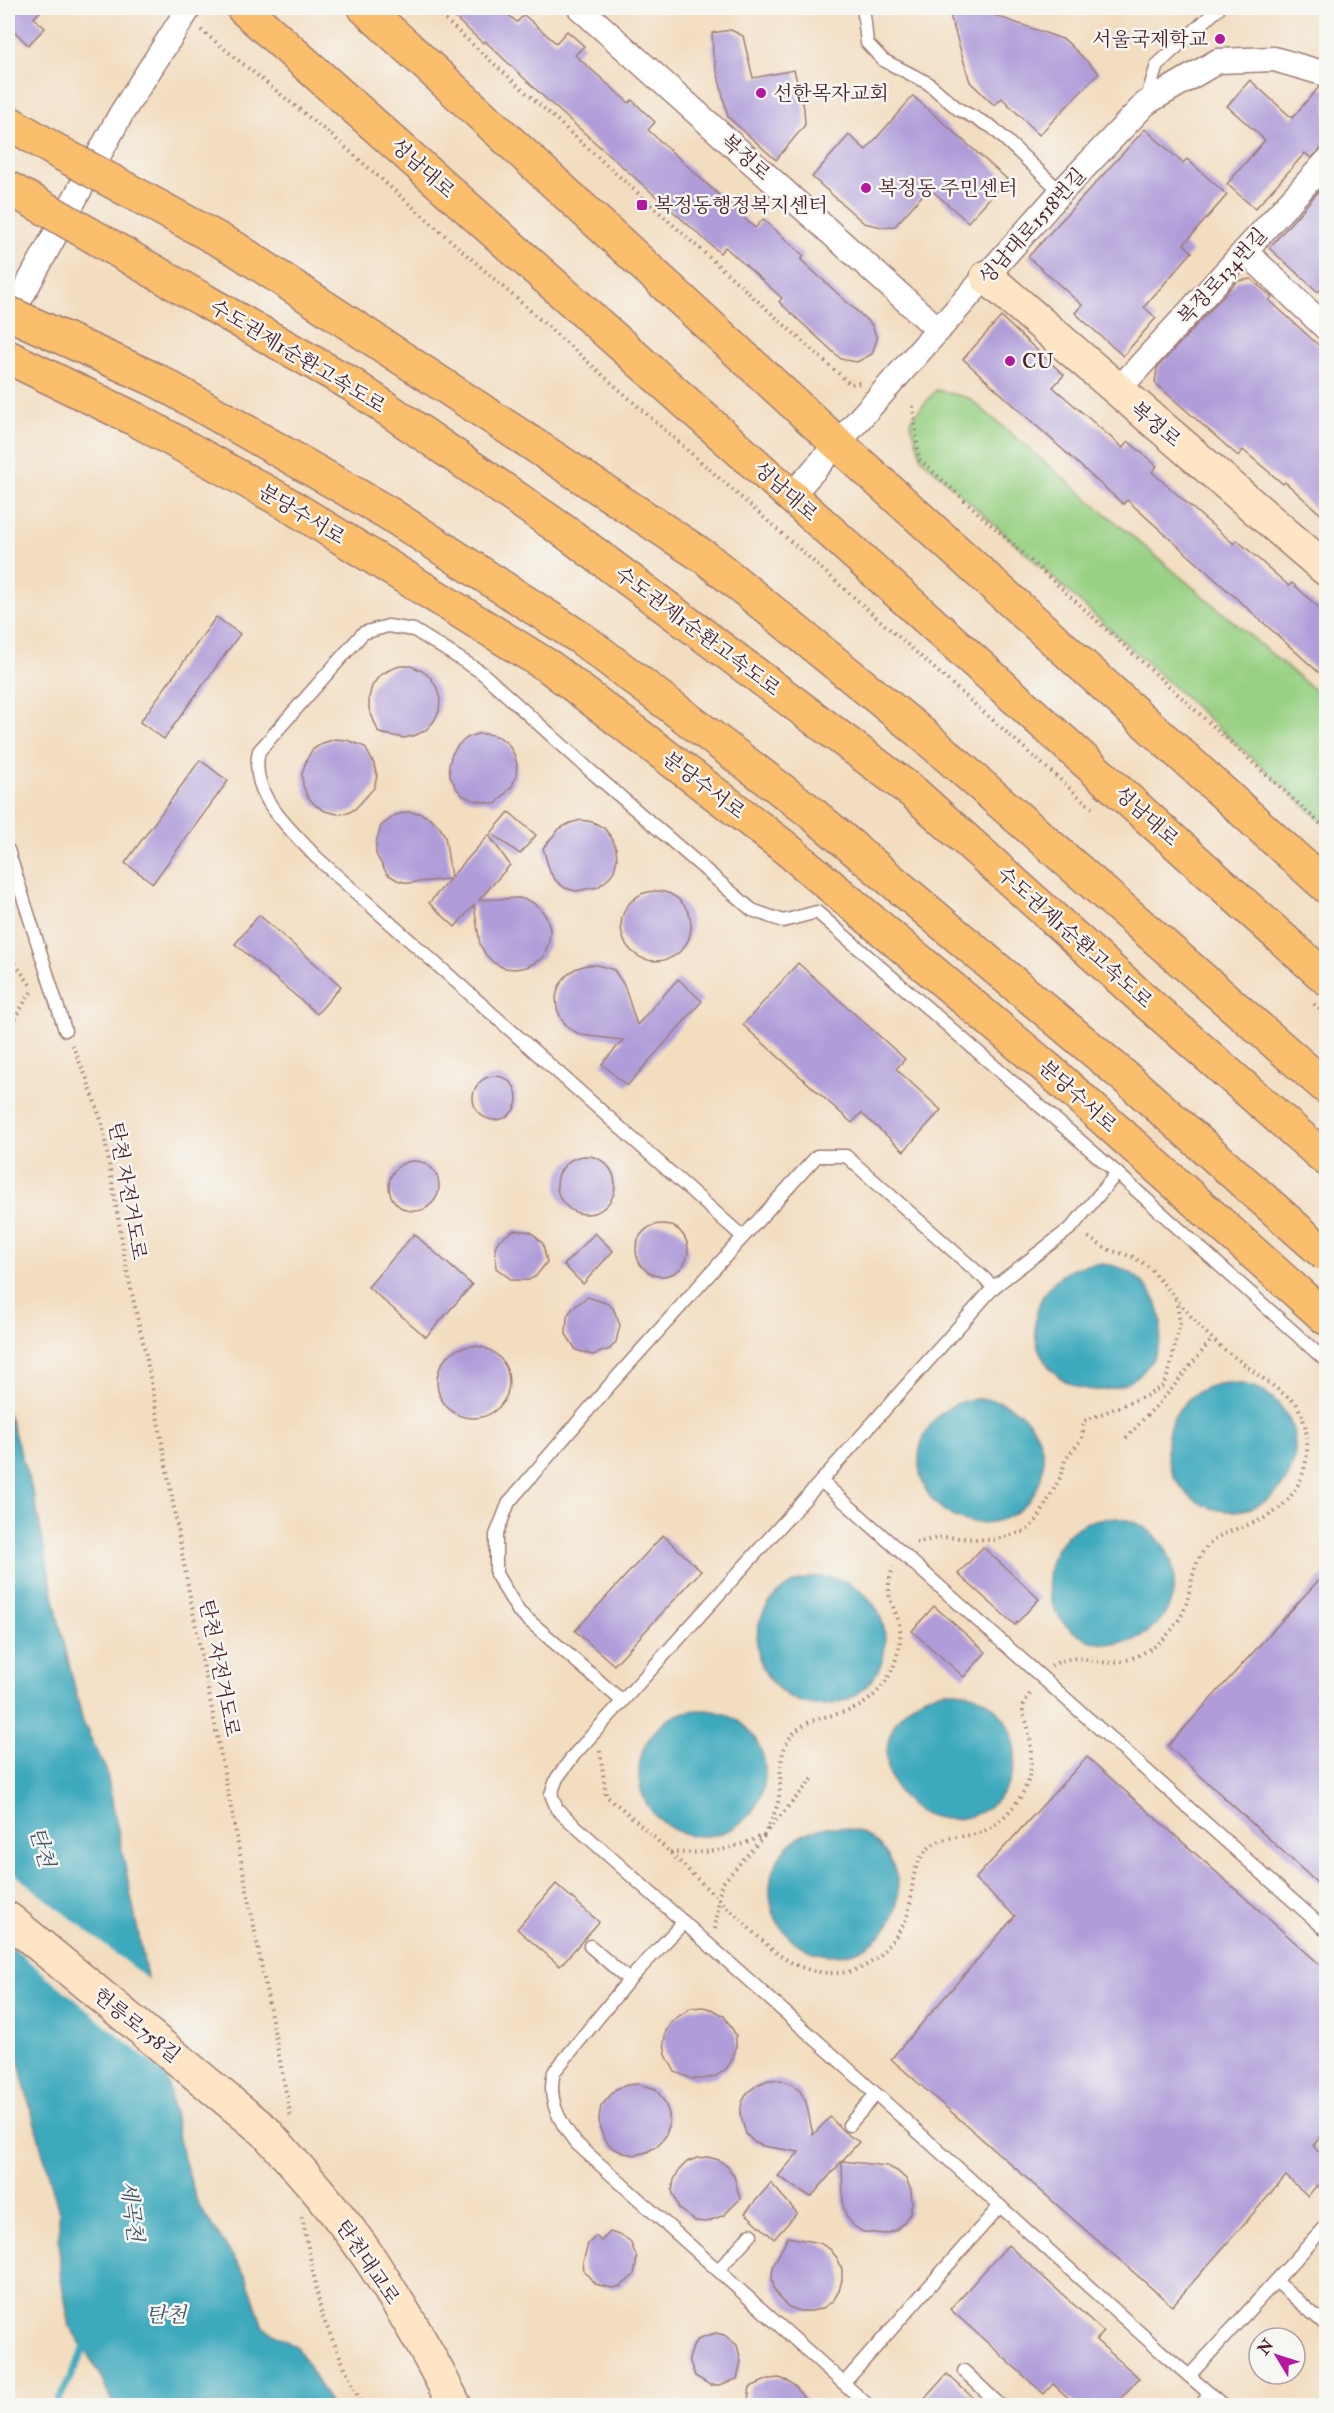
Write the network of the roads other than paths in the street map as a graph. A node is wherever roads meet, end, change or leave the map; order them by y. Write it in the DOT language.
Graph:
graph roads {
  1 [pos="243,8"];
  2 [pos="365,8"];
  3 [pos="580,8"];
  4 [pos="1219,8"];
  5 [pos="187,12"];
  6 [pos="864,15"];
  7 [pos="1326,74"];
  8 [pos="1146,103"];
  9 [pos="8,122"];
  10 [pos="1326,162"];
  11 [pos="1061,192"];
  12 [pos="21,195"];
  13 [pos="1245,250"];
  14 [pos="987,277"];
  15 [pos="8,290"];
  16 [pos="8,313"];
  17 [pos="8,321"];
  18 [pos="1326,328"];
  19 [pos="939,330"];
  20 [pos="8,357"];
  21 [pos="8,376"];
  22 [pos="158,381"];
  23 [pos="1117,391"];
  24 [pos="135,419"];
  25 [pos="838,444"];
  26 [pos="792,496"];
  27 [pos="1326,569"];
  28 [pos="8,850"];
  29 [pos="1326,886"];
  30 [pos="1318,988"];
  31 [pos="65,1030"];
  32 [pos="1326,1087"];
  33 [pos="1326,1159"];
  34 [pos="1117,1173"];
  35 [pos="743,1237"];
  36 [pos="1326,1255"];
  37 [pos="994,1287"];
  38 [pos="1326,1318"];
  39 [pos="1326,1361"];
  40 [pos="821,1481"];
  41 [pos="621,1700"];
  42 [pos="8,1919"];
  43 [pos="684,1922"];
  44 [pos="1326,1930"];
  45 [pos="590,1946"];
  46 [pos="629,1980"];
  47 [pos="876,2094"];
  48 [pos="849,2125"];
  49 [pos="279,2130"];
  50 [pos="1000,2206"];
  51 [pos="1326,2226"];
  52 [pos="751,2234"];
  53 [pos="719,2269"];
  54 [pos="1276,2282"];
  55 [pos="1326,2325"];
  56 [pos="964,2371"];
  57 [pos="1189,2376"];
  58 [pos="844,2383"];
  59 [pos="1210,2394"];
  60 [pos="455,2406"];
  61 [pos="869,2406"];
  62 [pos="1000,2406"];
  63 [pos="1200,2406"];
  64 [pos="1224,2406"];
  1 -- 26 [label="main road, 성남대로"];
  2 -- 25 [label="main road"];
  3 -- 19 [label="street, 복정로"];
  4 -- 8 [label="lane"];
  5 -- 17 [label="street"];
  6 -- 11 [label="lane"];
  7 -- 8 [label="street, 성남대로1518번길"];
  8 -- 11 [label="street, 성남대로1518번길"];
  9 -- 32 [label="main road, bridge"];
  10 -- 13 [label="street, 복정로134번길"];
  11 -- 14 [label="street, 성남대로1518번길"];
  12 -- 33 [label="main road, 수도권제1순환고속도로, bridge"];
  13 -- 18 [label="street"];
  13 -- 23 [label="street, 복정로134번길"];
  14 -- 19 [label="street, 성남대로1518번길"];
  14 -- 23 [label="street, 복정로"];
  15 -- 22 [label="main road, bridge"];
  16 -- 22 [label="main road, bridge"];
  19 -- 25 [label="street, 성남대로1518번길"];
  20 -- 24 [label="main road, 분당수서로"];
  21 -- 24 [label="main road"];
  22 -- 36 [label="main road, bridge"];
  23 -- 27 [label="street, 복정로"];
  24 -- 38 [label="main road, 분당수서로"];
  25 -- 26 [label="street, 성남대로1518번길"];
  25 -- 29 [label="main road"];
  26 -- 30 [label="main road, 성남대로"];
  28 -- 31 [label="lane"];
  34 -- 35 [label="lane"];
  34 -- 37 [label="lane"];
  34 -- 39 [label="lane"];
  35 -- 37 [label="lane"];
  35 -- 41 [label="lane"];
  37 -- 40 [label="lane"];
  40 -- 41 [label="lane"];
  40 -- 44 [label="lane"];
  41 -- 43 [label="lane"];
  42 -- 49 [label="street, 헌릉로758길"];
  43 -- 46 [label="lane"];
  43 -- 47 [label="lane"];
  45 -- 46 [label="lane"];
  46 -- 53 [label="lane"];
  47 -- 48 [label="lane"];
  47 -- 50 [label="lane"];
  49 -- 60 [label="street, 탄천대교로, bridge"];
  50 -- 57 [label="lane"];
  50 -- 58 [label="lane"];
  51 -- 54 [label="lane"];
  52 -- 53 [label="lane"];
  53 -- 58 [label="lane"];
  54 -- 55 [label="lane"];
  54 -- 57 [label="lane"];
  56 -- 62 [label="lane"];
  57 -- 59 [label="lane"];
  58 -- 61 [label="lane"];
  59 -- 63 [label="lane"];
  59 -- 64 [label="lane"];
}
